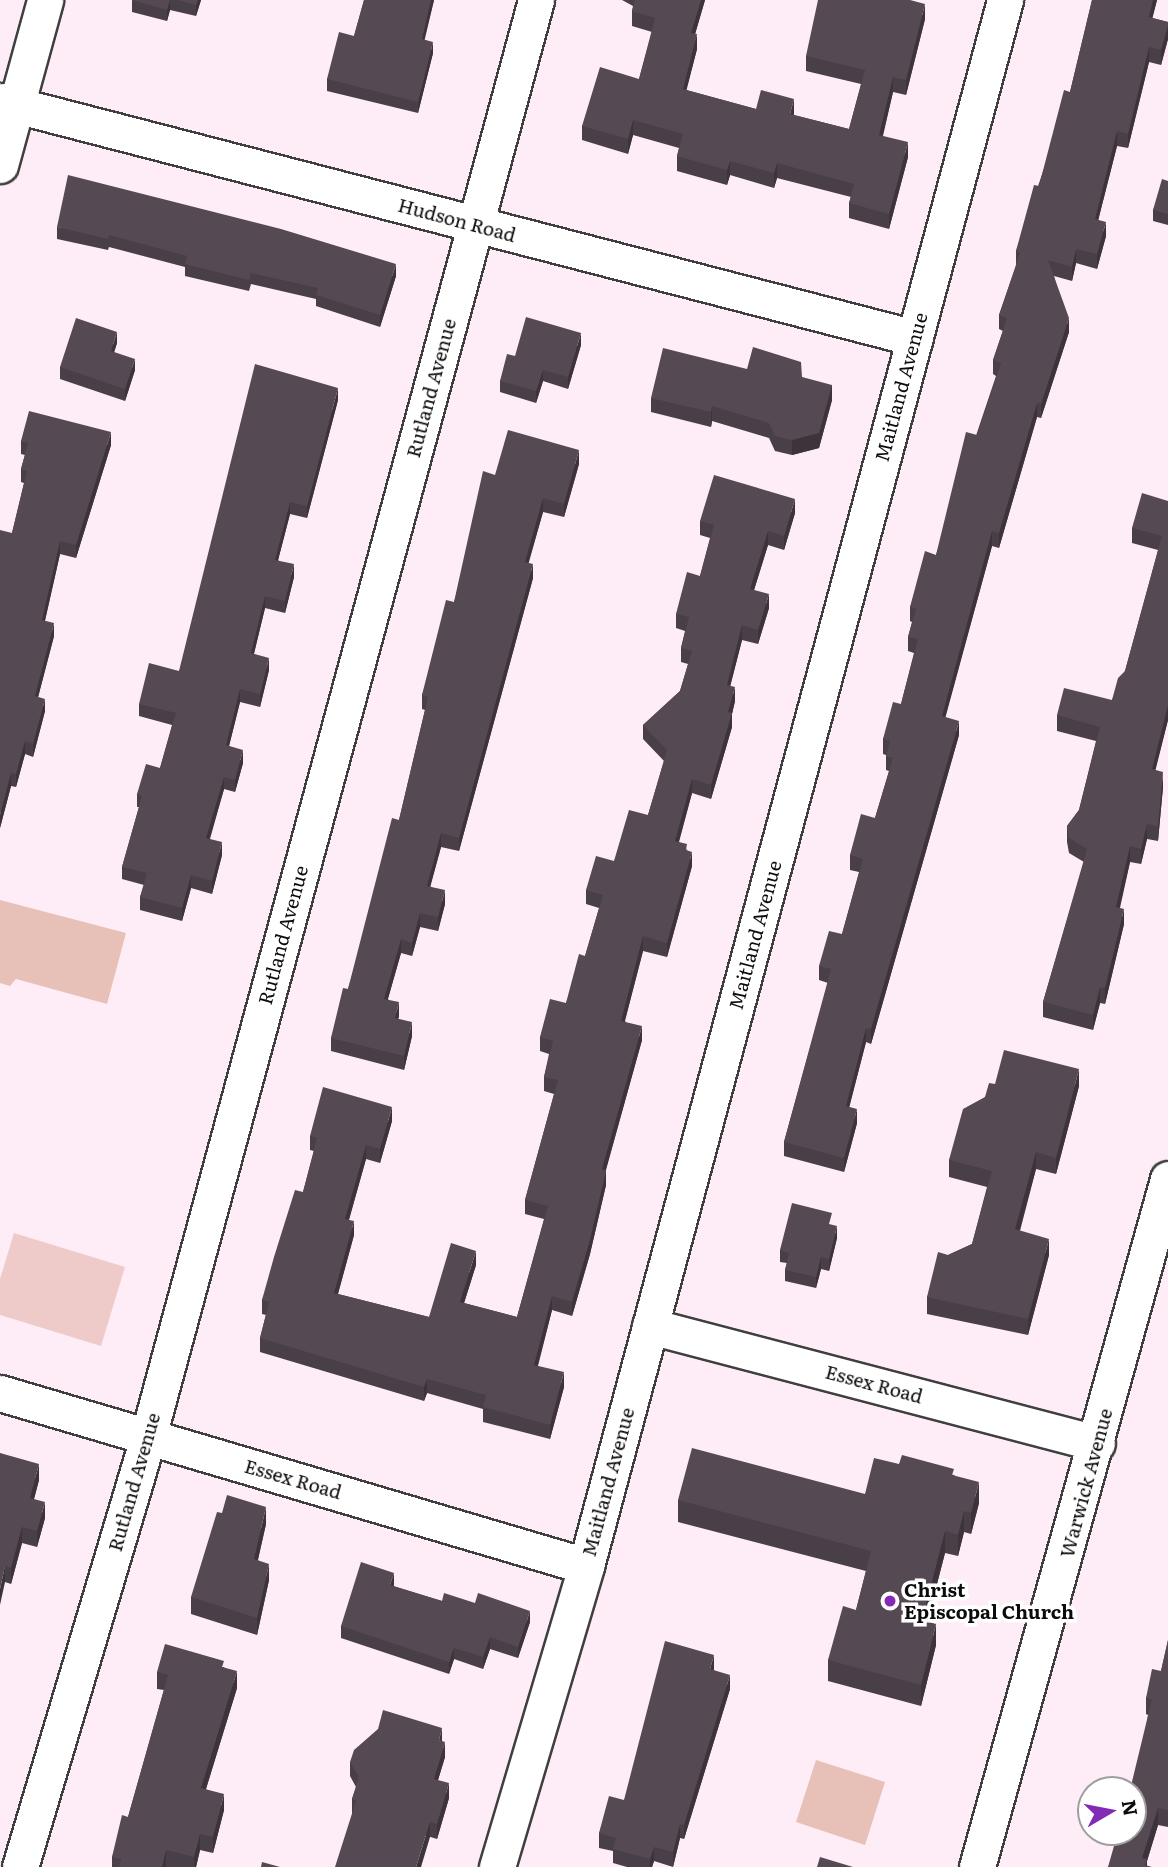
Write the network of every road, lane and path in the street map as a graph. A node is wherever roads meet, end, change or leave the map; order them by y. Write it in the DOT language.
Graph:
graph roads {
  1 [pos="45,0"];
  2 [pos="536,0"];
  3 [pos="1005,0"];
  4 [pos="8,103"];
  5 [pos="0,164"];
  6 [pos="475,224"];
  7 [pos="915,338"];
  8 [pos="1168,1179"];
  9 [pos="650,1326"];
  10 [pos="0,1393"];
  11 [pos="148,1437"];
  12 [pos="1097,1443"];
  13 [pos="586,1566"];
  14 [pos="20,1867"];
  15 [pos="497,1867"];
  16 [pos="977,1867"];
  1 -- 4 [label="street"];
  2 -- 6 [label="street, Rutland Avenue"];
  3 -- 7 [label="street, Maitland Avenue"];
  4 -- 5 [label="street"];
  4 -- 6 [label="street, Hudson Road"];
  6 -- 7 [label="street, Hudson Road"];
  6 -- 11 [label="street, Rutland Avenue"];
  7 -- 9 [label="street, Maitland Avenue"];
  8 -- 12 [label="street, Warwick Avenue"];
  9 -- 12 [label="street, Essex Road"];
  9 -- 13 [label="street, Maitland Avenue"];
  10 -- 11 [label="street, Essex Road"];
  11 -- 13 [label="street, Essex Road"];
  11 -- 14 [label="street, Rutland Avenue"];
  12 -- 16 [label="street, Warwick Avenue"];
  13 -- 15 [label="street, Maitland Avenue"];
}
